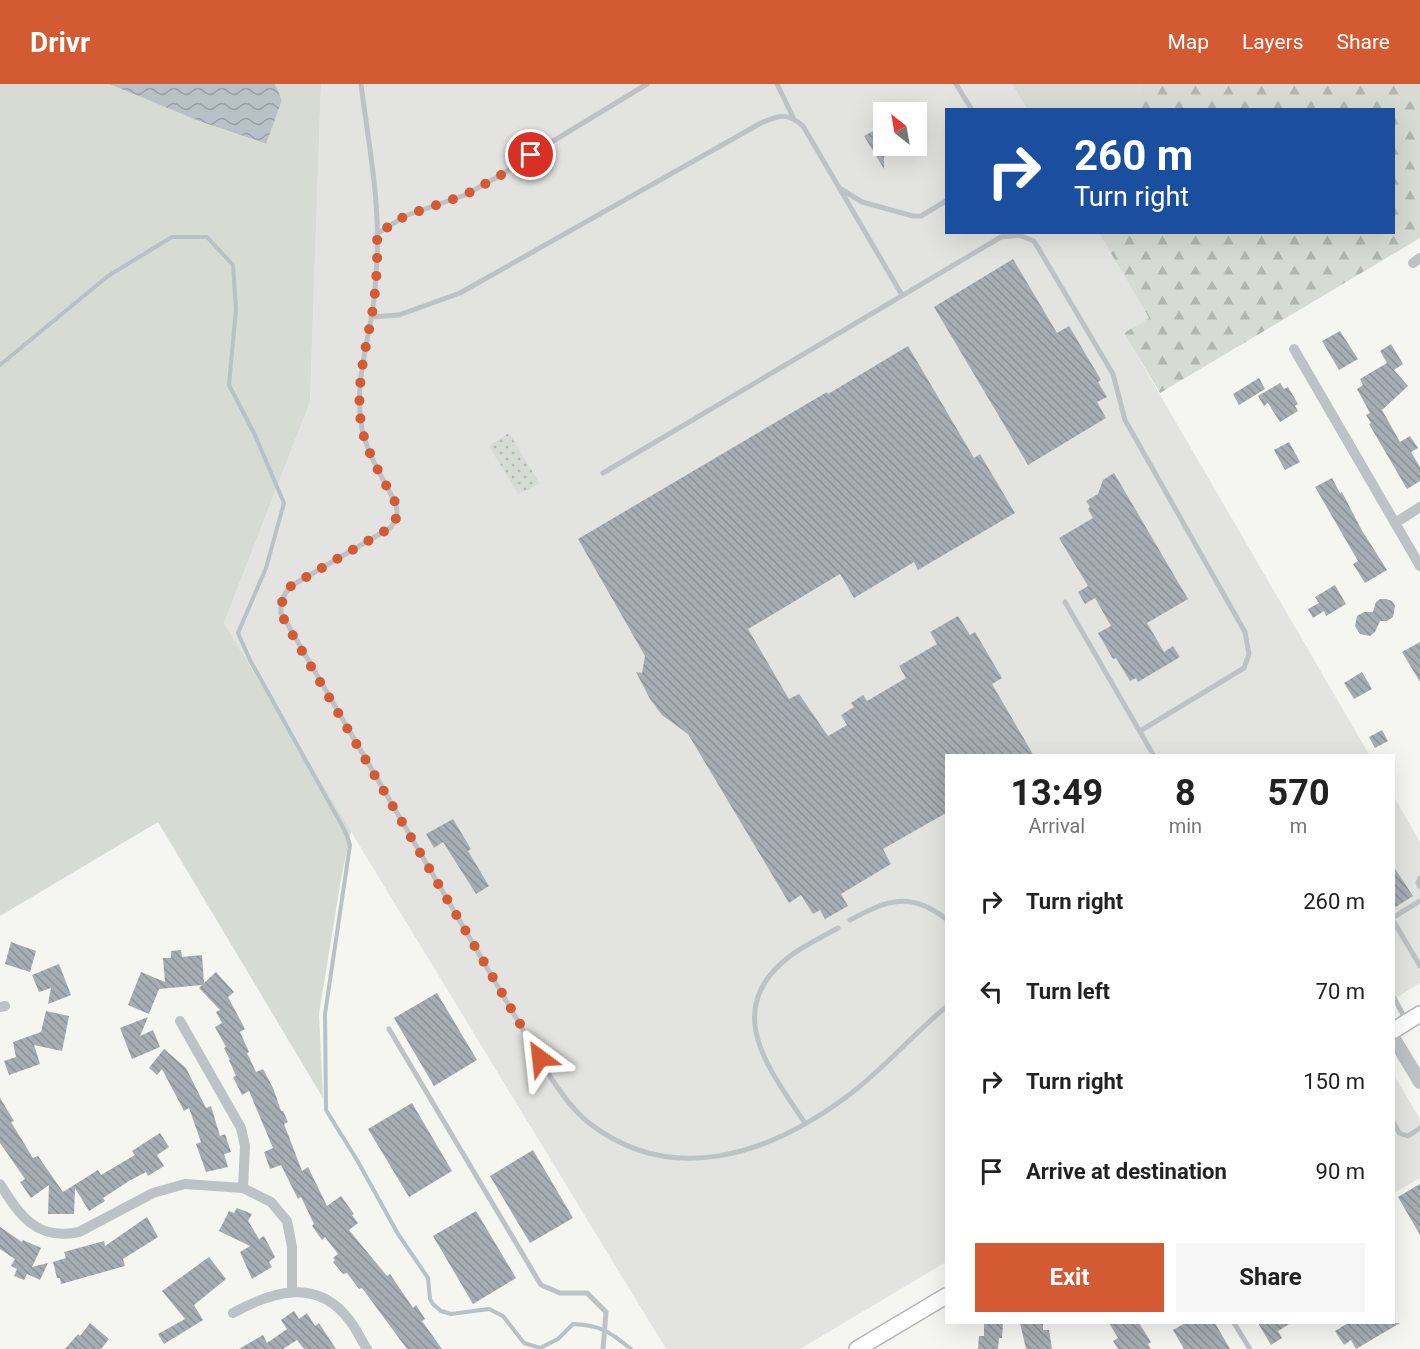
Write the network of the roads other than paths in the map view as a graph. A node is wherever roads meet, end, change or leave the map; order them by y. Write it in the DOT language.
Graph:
graph roads {
  1 [pos="361,84"];
  2 [pos="647,84"];
  3 [pos="777,84"];
  4 [pos="956,84"];
  5 [pos="971,108"];
  6 [pos="793,117"];
  7 [pos="838,187"];
  8 [pos="945,202"];
  9 [pos="377,234"];
  10 [pos="902,295"];
  11 [pos="371,317"];
  12 [pos="1293,349"];
  13 [pos="603,472"];
  14 [pos="1420,507"];
  15 [pos="1395,522"];
  16 [pos="1420,566"];
  17 [pos="1065,602"];
  18 [pos="1140,731"];
  19 [pos="1154,754"];
  20 [pos="1420,878"];
  21 [pos="1420,887"];
  22 [pos="1420,901"];
  23 [pos="1395,916"];
  24 [pos="945,918"];
  25 [pos="850,920"];
  26 [pos="1395,924"];
  27 [pos="838,928"];
  28 [pos="1420,966"];
  29 [pos="1395,999"];
  30 [pos="945,1008"];
  31 [pos="1414,1018"];
  32 [pos="180,1021"];
  33 [pos="389,1029"];
  34 [pos="1395,1029"];
  35 [pos="1395,1041"];
  36 [pos="1420,1082"];
  37 [pos="805,1123"];
  38 [pos="1395,1128"];
  39 [pos="1420,1128"];
  40 [pos="0,1184"];
  41 [pos="243,1188"];
  42 [pos="292,1291"];
  43 [pos="945,1297"];
  44 [pos="233,1313"];
  45 [pos="1235,1324"];
  46 [pos="367,1349"];
  47 [pos="603,1349"];
  48 [pos="857,1349"];
  49 [pos="1250,1349"];
  1 -- 9 [label="lane"];
  2 -- 9 [label="lane"];
  3 -- 6 [label="lane"];
  4 -- 5 [label="lane"];
  6 -- 7 [label="lane"];
  6 -- 11 [label="lane"];
  7 -- 8 [label="lane"];
  7 -- 10 [label="lane"];
  9 -- 11 [label="lane"];
  10 -- 13 [label="lane"];
  10 -- 18 [label="lane"];
  11 -- 37 [label="lane"];
  12 -- 15 [label="street"];
  14 -- 15 [label="street"];
  15 -- 16 [label="street"];
  17 -- 18 [label="lane"];
  18 -- 19 [label="lane"];
  20 -- 21 [label="lane"];
  22 -- 23 [label="lane"];
  24 -- 25 [label="lane"];
  26 -- 28 [label="lane"];
  27 -- 37 [label="lane"];
  29 -- 31 [label="lane"];
  30 -- 37 [label="lane"];
  31 -- 34 [label="main road"];
  32 -- 41 [label="street"];
  33 -- 47 [label="lane"];
  35 -- 36 [label="street"];
  38 -- 39 [label="lane"];
  40 -- 41 [label="street"];
  41 -- 42 [label="street"];
  42 -- 44 [label="street"];
  42 -- 46 [label="street"];
  43 -- 48 [label="main road"];
  45 -- 49 [label="lane"];
}
